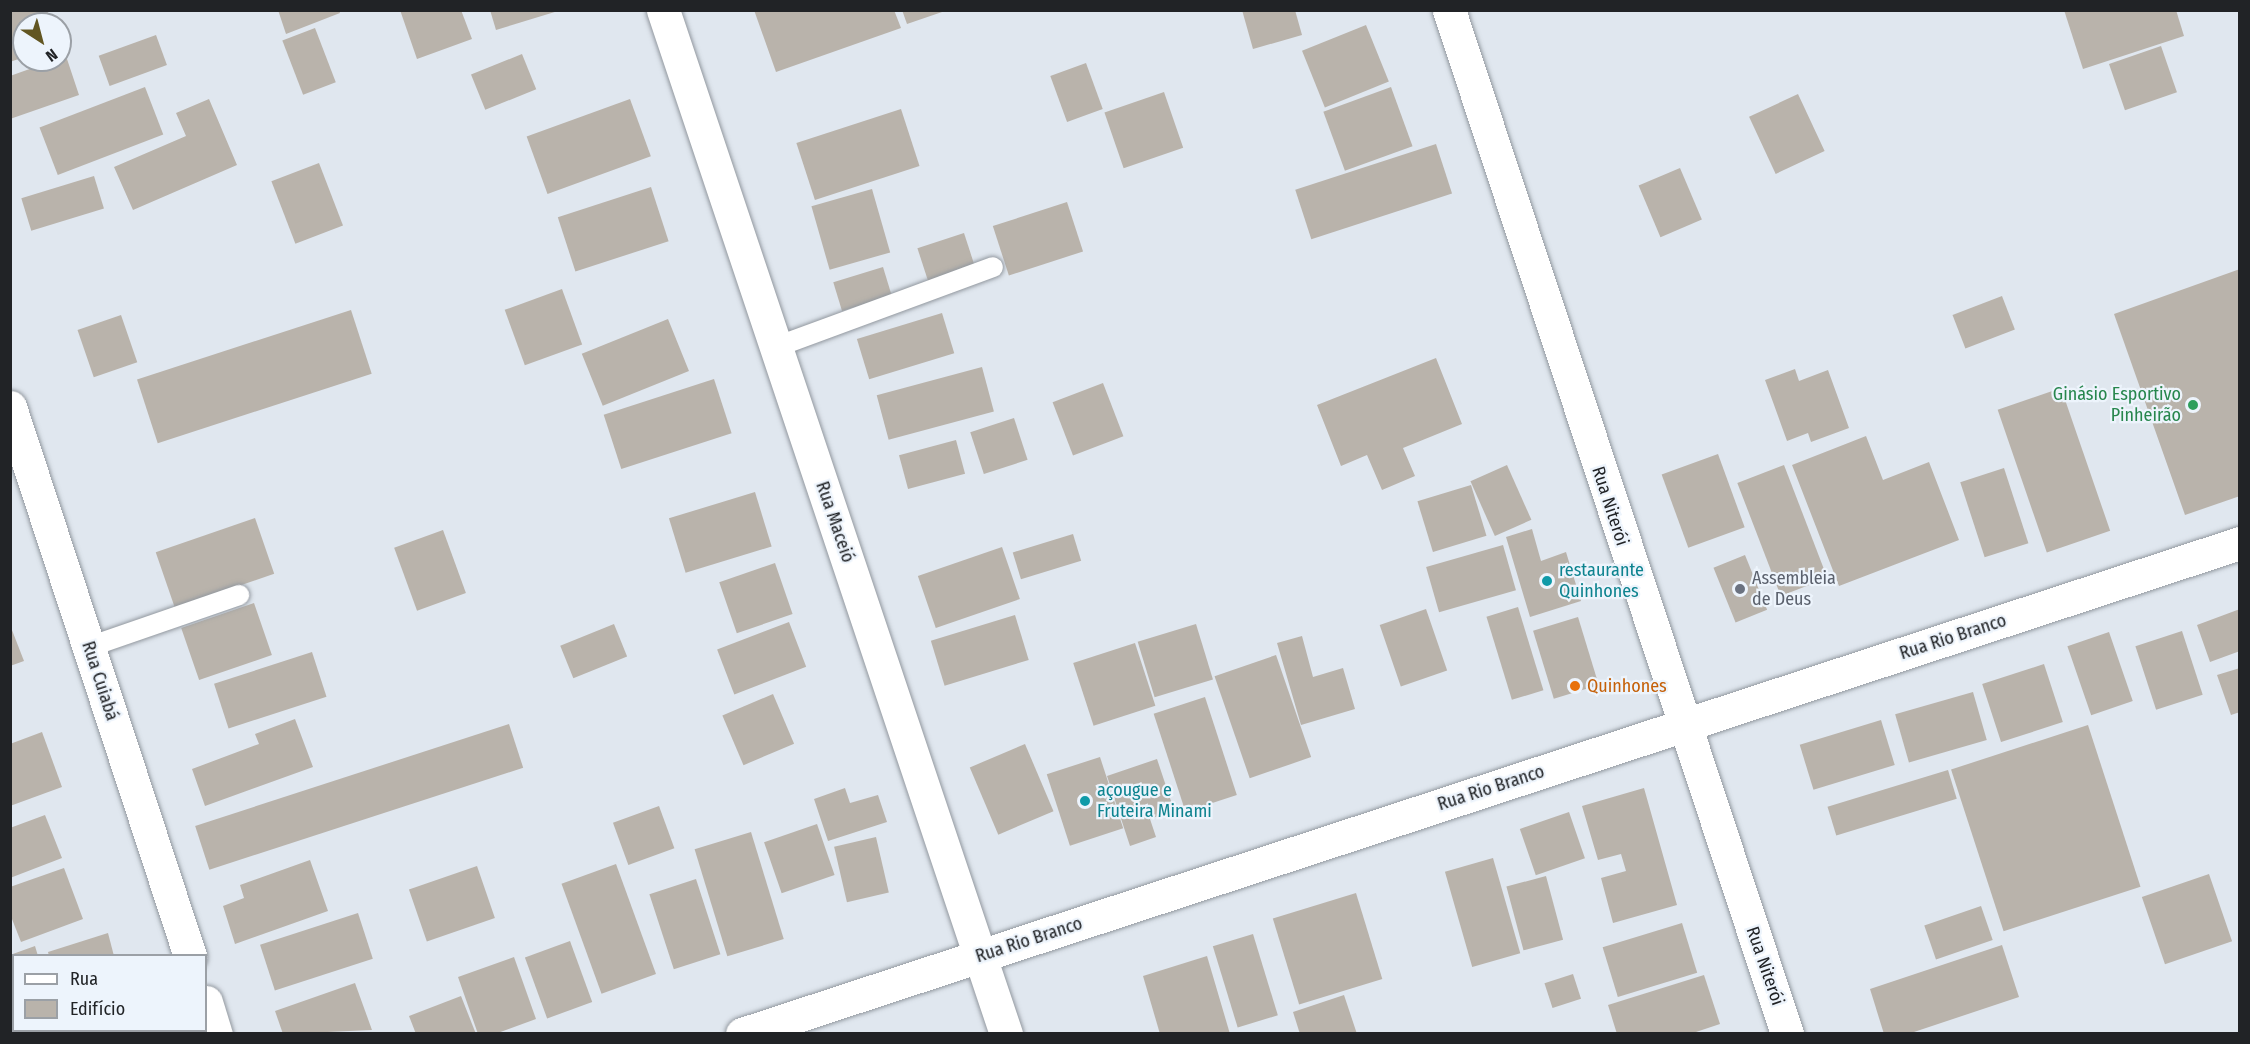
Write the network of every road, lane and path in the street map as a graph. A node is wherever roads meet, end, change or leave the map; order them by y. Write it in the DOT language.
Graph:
graph roads {
  1 [pos="663,10"];
  2 [pos="1449,10"];
  3 [pos="993,267"];
  4 [pos="776,346"];
  5 [pos="10,407"];
  6 [pos="2240,543"];
  7 [pos="239,594"];
  8 [pos="89,647"];
  9 [pos="1683,726"];
  10 [pos="189,954"];
  11 [pos="980,956"];
  12 [pos="207,1005"];
  13 [pos="216,1034"];
  14 [pos="742,1034"];
  15 [pos="1005,1034"];
  16 [pos="1787,1034"];
  1 -- 4 [label="street, Rua Maceió"];
  2 -- 9 [label="street, Rua Niterói"];
  3 -- 4 [label="lane"];
  4 -- 11 [label="street, Rua Maceió"];
  5 -- 8 [label="street, Rua Cuiabá"];
  6 -- 9 [label="street, Rua Rio Branco"];
  7 -- 8 [label="lane"];
  8 -- 10 [label="street, Rua Cuiabá"];
  9 -- 11 [label="street, Rua Rio Branco"];
  9 -- 16 [label="street, Rua Niterói"];
  11 -- 14 [label="street, Rua Rio Branco"];
  11 -- 15 [label="street, Rua Maceió"];
  12 -- 13 [label="street"];
}
